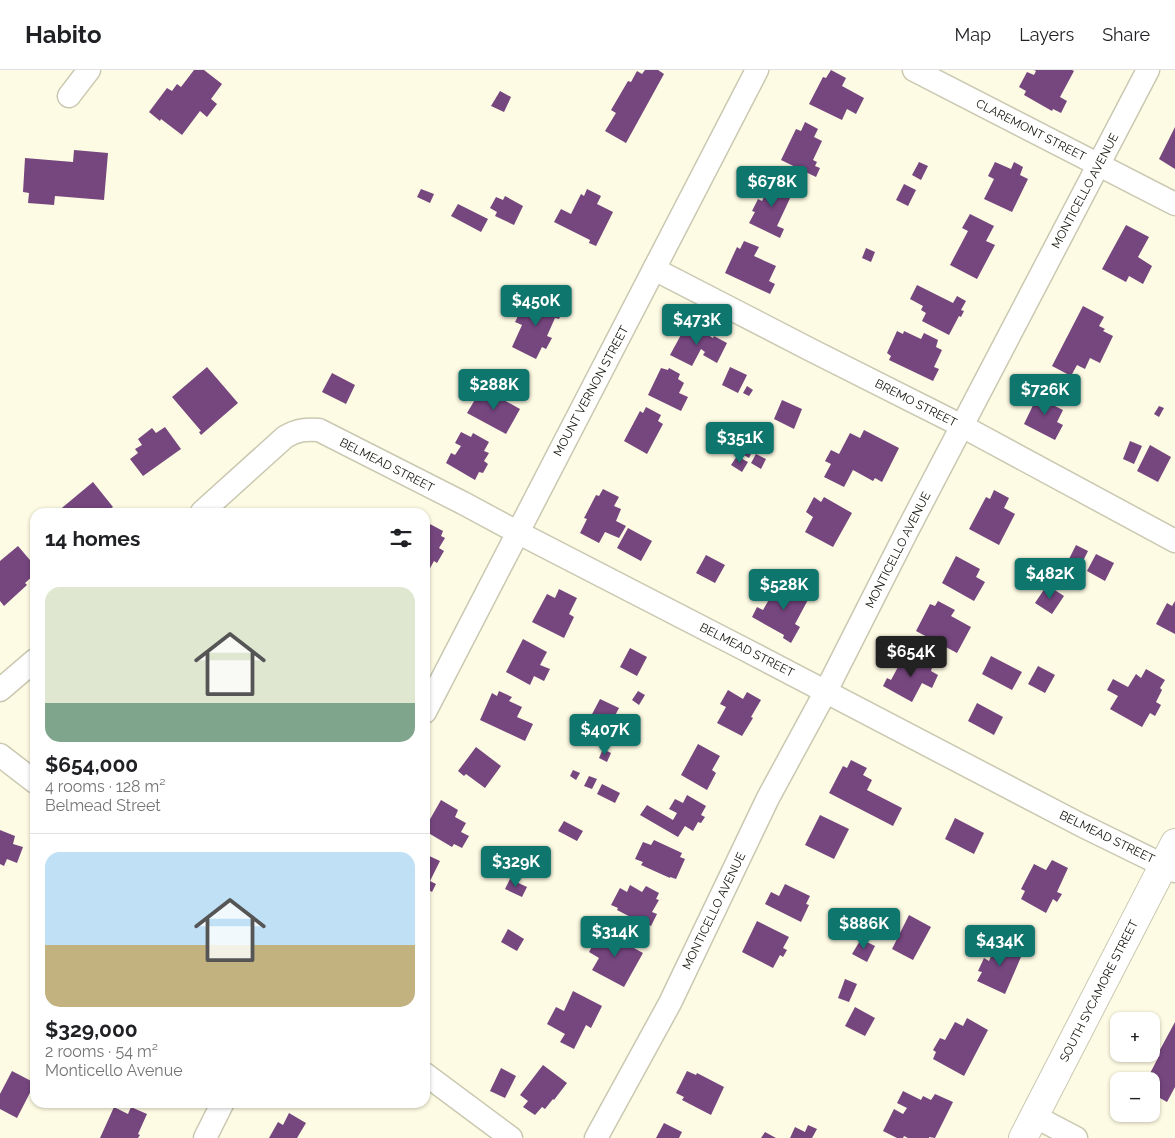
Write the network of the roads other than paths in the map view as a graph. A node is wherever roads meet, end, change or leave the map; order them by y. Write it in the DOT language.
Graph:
graph roads {
  1 [pos="89,70"];
  2 [pos="757,70"];
  3 [pos="914,70"];
  4 [pos="1148,70"];
  5 [pos="69,96"];
  6 [pos="1099,165"];
  7 [pos="1175,204"];
  8 [pos="654,269"];
  9 [pos="962,426"];
  10 [pos="206,508"];
  11 [pos="517,532"];
  12 [pos="1175,541"];
  13 [pos="30,664"];
  14 [pos="0,690"];
  15 [pos="826,691"];
  16 [pos="430,702"];
  17 [pos="0,755"];
  18 [pos="30,778"];
  19 [pos="1171,860"];
  20 [pos="430,1078"];
  21 [pos="221,1108"];
  22 [pos="1028,1127"];
  23 [pos="205,1138"];
  24 [pos="511,1138"];
  25 [pos="596,1138"];
  26 [pos="1076,1138"];
  1 -- 5 [label="street"];
  2 -- 8 [label="street, MOUNT VERNON STREET"];
  3 -- 6 [label="street, CLAREMONT STREET"];
  4 -- 6 [label="street, MONTICELLO AVENUE"];
  6 -- 7 [label="street, CLAREMONT STREET"];
  6 -- 9 [label="street, MONTICELLO AVENUE"];
  8 -- 9 [label="street, BREMO STREET"];
  8 -- 11 [label="street, MOUNT VERNON STREET"];
  9 -- 12 [label="street, BREMO STREET"];
  9 -- 15 [label="street, MONTICELLO AVENUE"];
  10 -- 11 [label="street, BELMEAD STREET"];
  11 -- 15 [label="street, BELMEAD STREET"];
  11 -- 16 [label="street, MOUNT VERNON STREET"];
  13 -- 14 [label="street"];
  15 -- 19 [label="street, BELMEAD STREET"];
  15 -- 25 [label="street, MONTICELLO AVENUE"];
  17 -- 18 [label="street"];
  19 -- 22 [label="main road, SOUTH SYCAMORE STREET"];
  20 -- 24 [label="street"];
  21 -- 23 [label="street"];
  22 -- 26 [label="street"];
}
